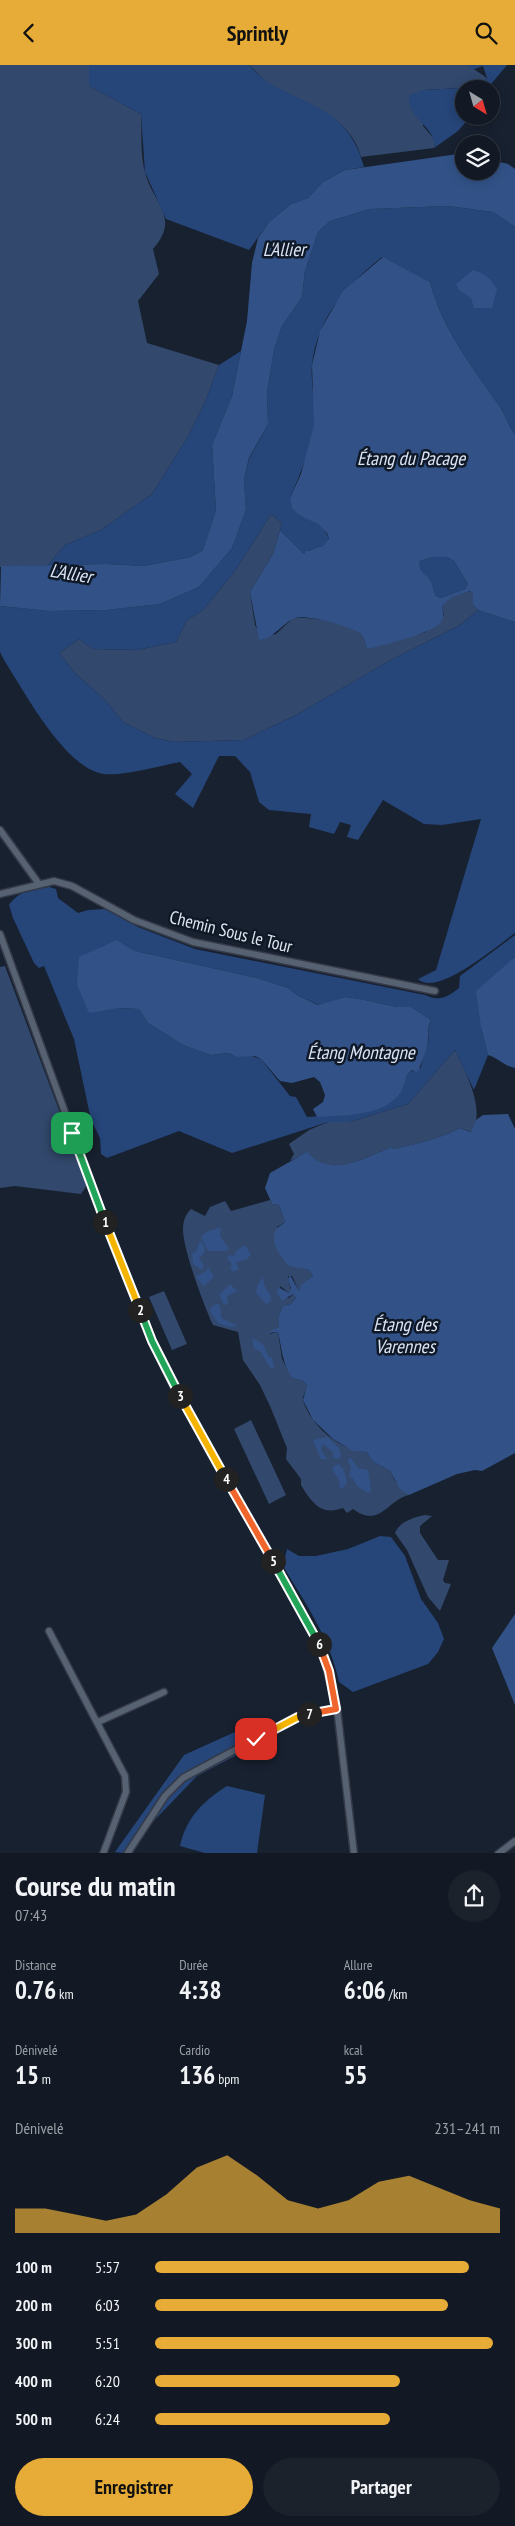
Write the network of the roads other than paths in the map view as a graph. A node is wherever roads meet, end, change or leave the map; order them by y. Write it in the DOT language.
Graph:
graph roads {
  1 [pos="0,830"];
  2 [pos="39,884"];
  3 [pos="0,894"];
  4 [pos="0,934"];
  5 [pos="435,991"];
  6 [pos="50,1631"];
  7 [pos="164,1692"];
  8 [pos="336,1709"];
  9 [pos="98,1722"];
  10 [pos="515,1841"];
  11 [pos="102,1853"];
  12 [pos="127,1853"];
  13 [pos="354,1853"];
  14 [pos="498,1853"];
  1 -- 2 [label="street"];
  2 -- 3 [label="street, Chemin Sous le Tour"];
  2 -- 5 [label="street, Chemin Sous le Tour"];
  4 -- 8 [label="street"];
  6 -- 9 [label="street"];
  7 -- 9 [label="street"];
  8 -- 12 [label="street"];
  8 -- 13 [label="street"];
  9 -- 11 [label="street"];
  10 -- 14 [label="street"];
}
